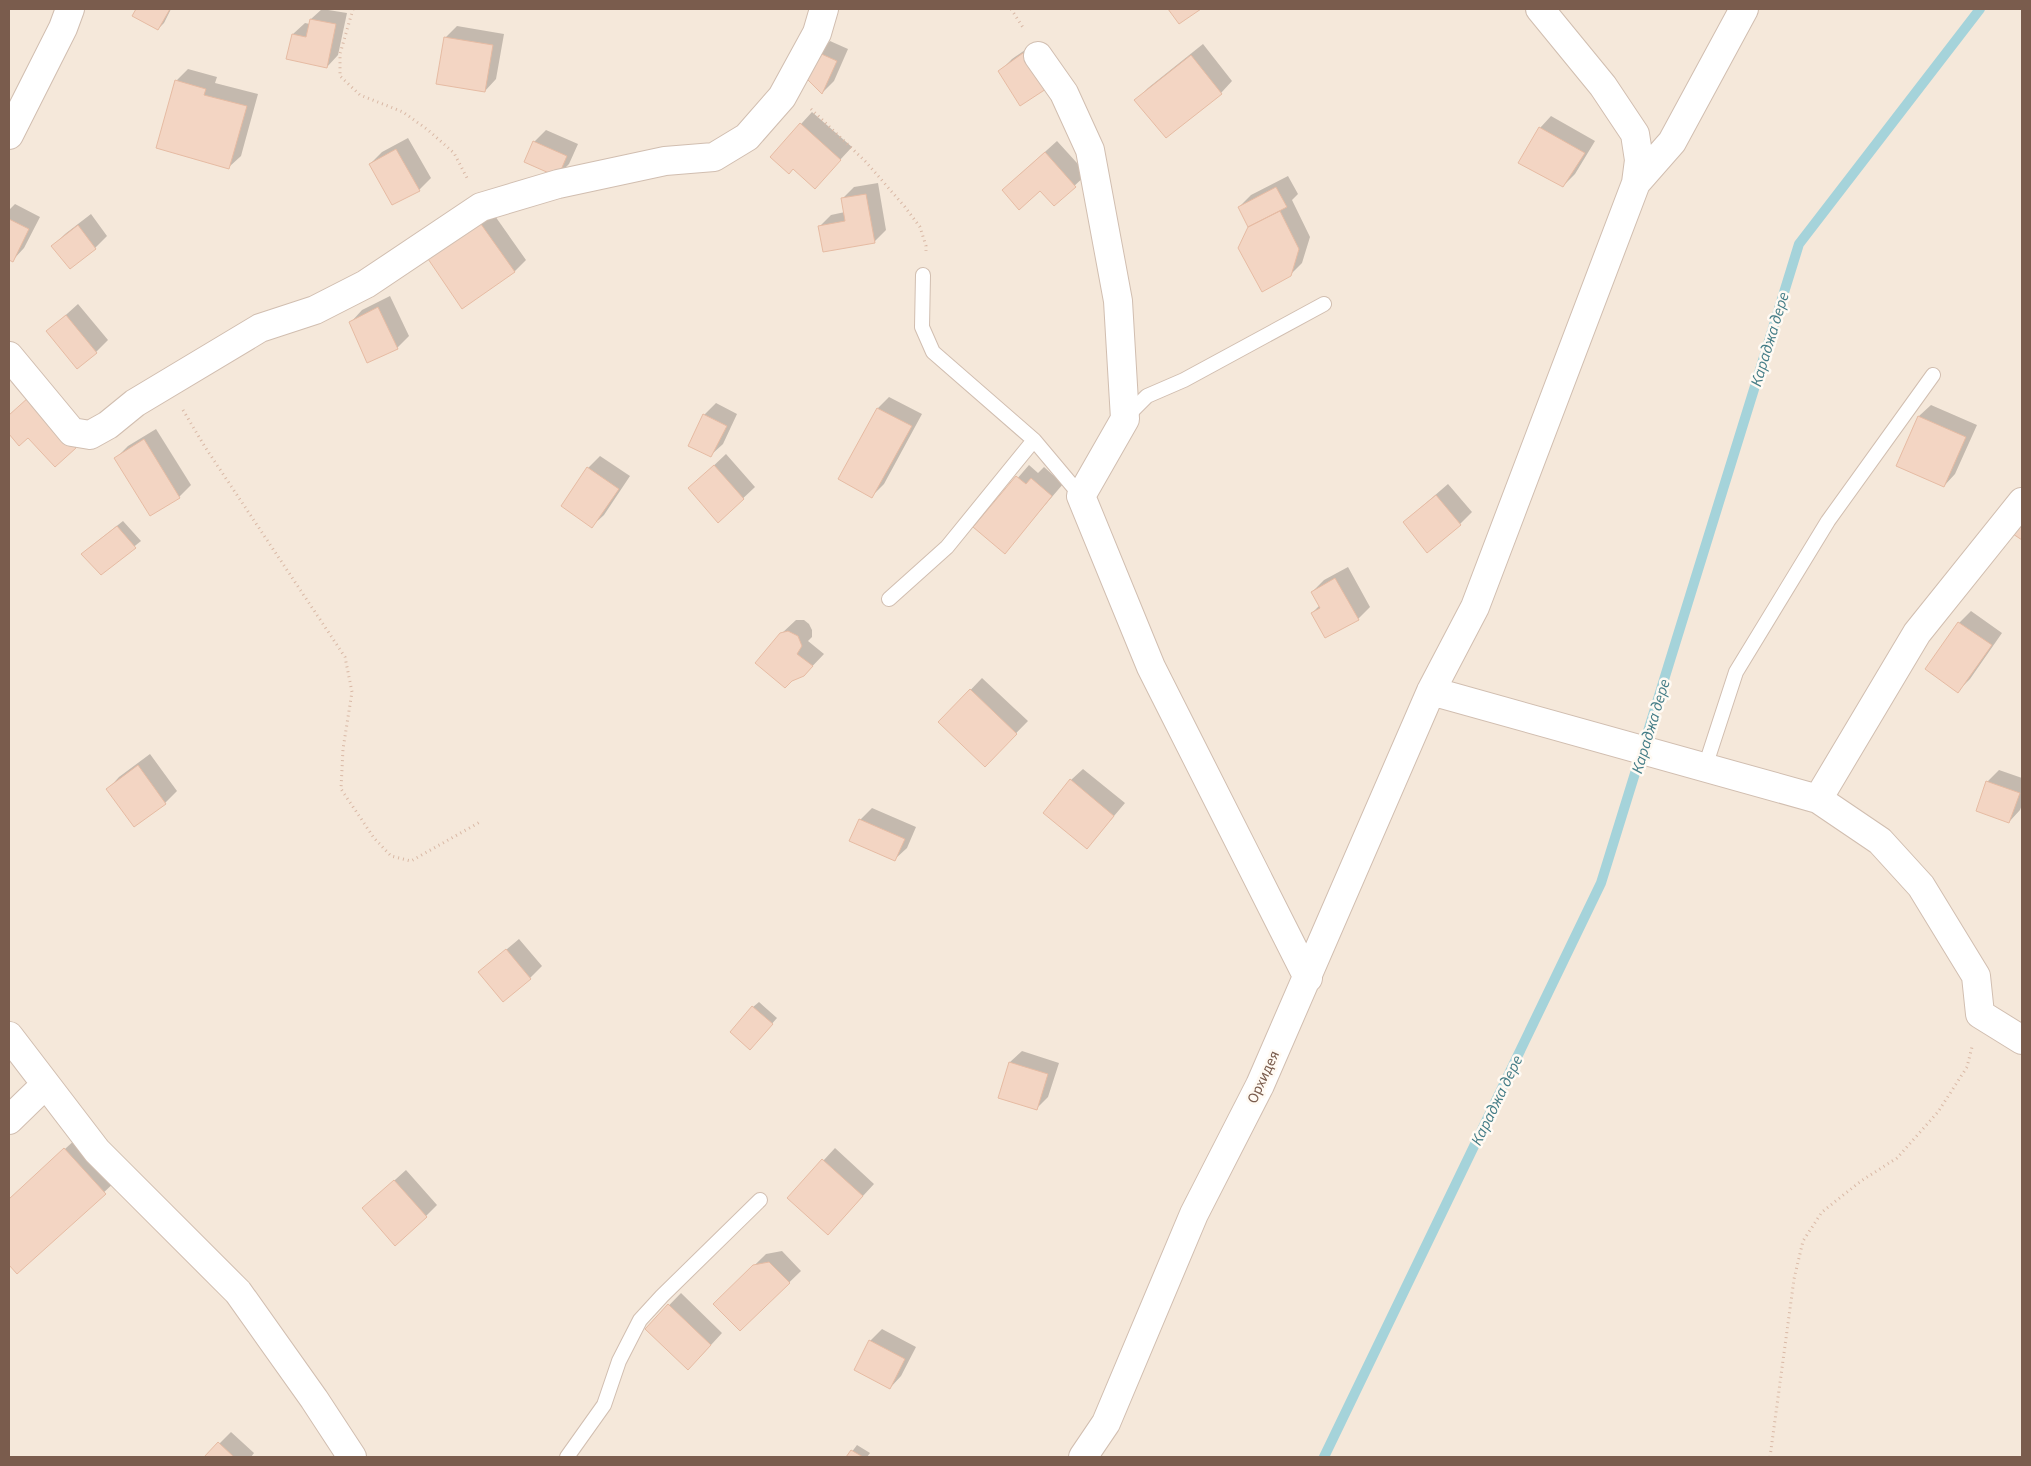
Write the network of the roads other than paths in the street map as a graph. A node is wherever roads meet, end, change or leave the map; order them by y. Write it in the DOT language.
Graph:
graph roads {
  1 [pos="70,9"];
  2 [pos="824,9"];
  3 [pos="1540,9"];
  4 [pos="1744,9"];
  5 [pos="1038,56"];
  6 [pos="9,135"];
  7 [pos="1636,183"];
  8 [pos="923,275"];
  9 [pos="1324,304"];
  10 [pos="9,356"];
  11 [pos="1934,376"];
  12 [pos="1124,419"];
  13 [pos="1034,440"];
  14 [pos="1081,496"];
  15 [pos="2022,502"];
  16 [pos="889,599"];
  17 [pos="1431,691"];
  18 [pos="1705,767"];
  19 [pos="1818,799"];
  20 [pos="1308,978"];
  21 [pos="9,1036"];
  22 [pos="2022,1040"];
  23 [pos="45,1085"];
  24 [pos="9,1120"];
  25 [pos="760,1200"];
  26 [pos="352,1457"];
  27 [pos="567,1457"];
  28 [pos="1083,1457"];
  1 -- 6 [label="street"];
  2 -- 10 [label="street"];
  3 -- 7 [label="street"];
  4 -- 7 [label="street"];
  5 -- 12 [label="street"];
  7 -- 17 [label="street, Орхидея"];
  8 -- 13 [label="lane"];
  9 -- 12 [label="lane"];
  11 -- 18 [label="lane"];
  12 -- 14 [label="street"];
  13 -- 14 [label="lane"];
  13 -- 16 [label="lane"];
  14 -- 20 [label="street"];
  15 -- 19 [label="street"];
  17 -- 18 [label="street"];
  17 -- 20 [label="street, Орхидея"];
  18 -- 19 [label="street"];
  19 -- 22 [label="street"];
  20 -- 28 [label="street, Орхидея"];
  21 -- 23 [label="street"];
  23 -- 24 [label="street"];
  23 -- 26 [label="street"];
  25 -- 27 [label="lane"];
}
